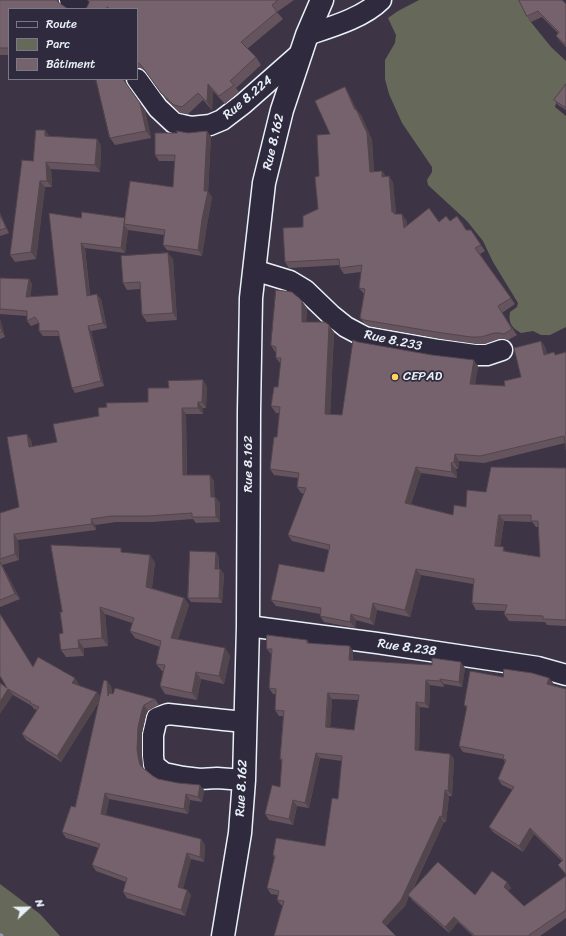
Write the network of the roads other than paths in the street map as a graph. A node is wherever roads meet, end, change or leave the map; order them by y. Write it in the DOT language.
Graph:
graph roads {
  1 [pos="70,0"];
  2 [pos="322,0"];
  3 [pos="381,0"];
  4 [pos="82,8"];
  5 [pos="304,44"];
  6 [pos="138,80"];
  7 [pos="254,270"];
  8 [pos="502,350"];
  9 [pos="248,626"];
  10 [pos="566,675"];
  11 [pos="245,722"];
  12 [pos="244,780"];
  13 [pos="223,936"];
  1 -- 4 [label="street"];
  2 -- 5 [label="highway, Rue 8.162"];
  3 -- 5 [label="street"];
  5 -- 6 [label="street, Rue 8.224"];
  5 -- 7 [label="highway, Rue 8.162"];
  7 -- 8 [label="street, Rue 8.233"];
  7 -- 9 [label="highway, Rue 8.162"];
  9 -- 10 [label="street, Rue 8.238"];
  9 -- 11 [label="highway, Rue 8.162"];
  11 -- 12 [label="highway, Rue 8.162"];
  11 -- 12 [label="street"];
  12 -- 13 [label="highway, Rue 8.162"];
}
